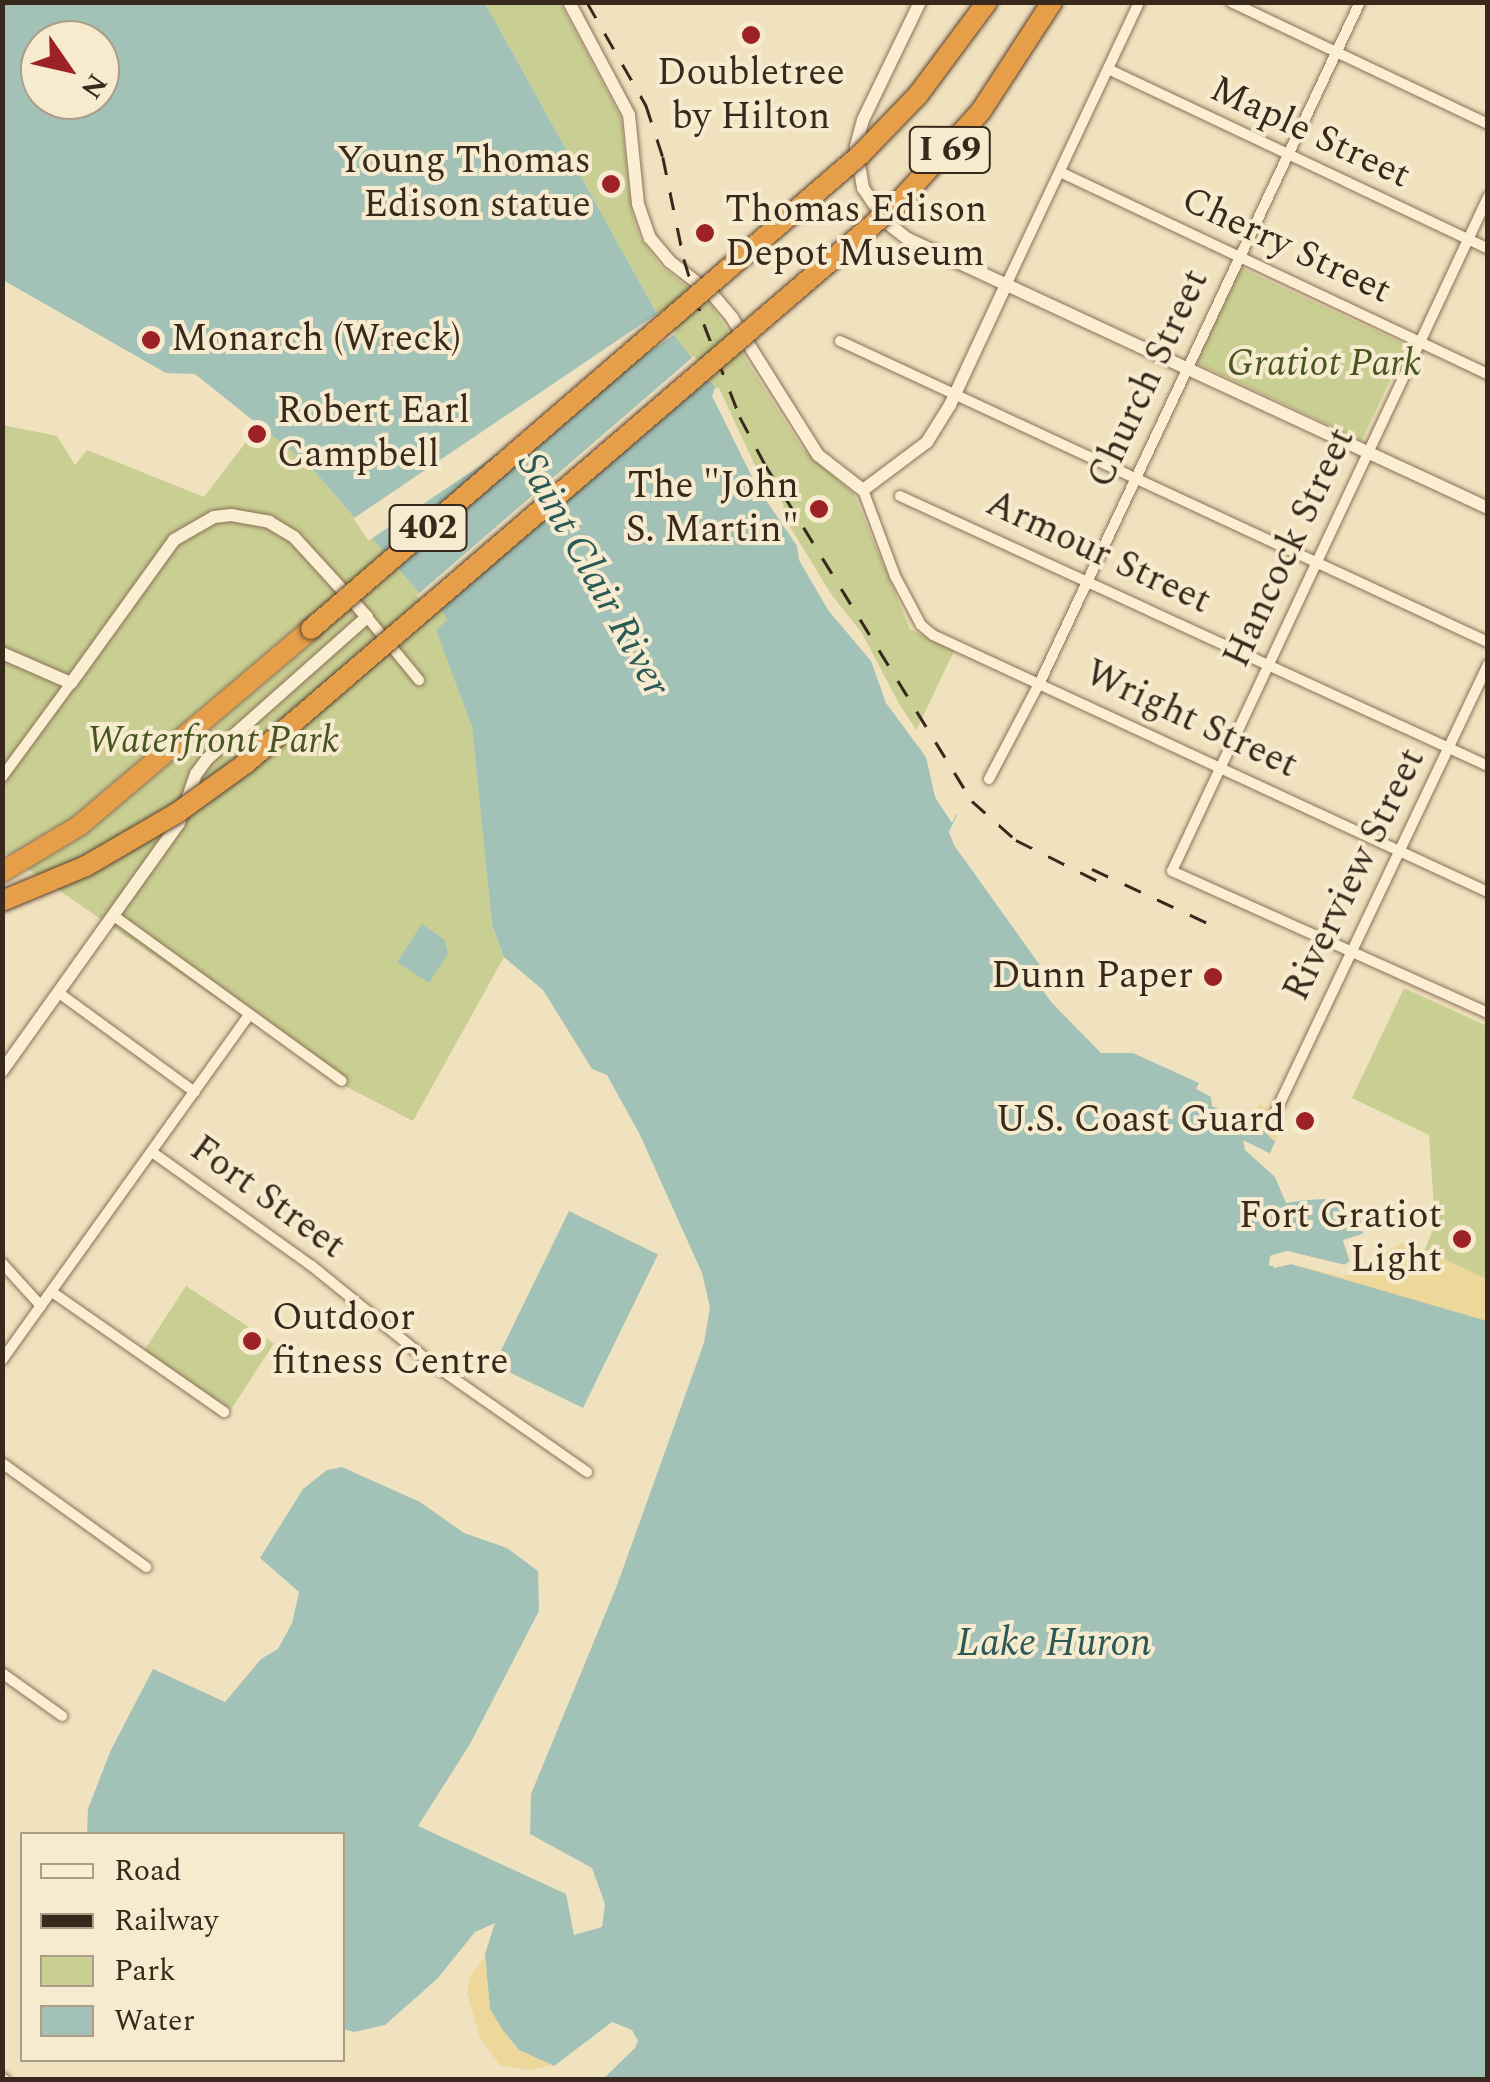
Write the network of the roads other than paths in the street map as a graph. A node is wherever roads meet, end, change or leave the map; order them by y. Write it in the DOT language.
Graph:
graph roads {
  1 [pos="569,2"];
  2 [pos="920,2"];
  3 [pos="987,2"];
  4 [pos="1052,2"];
  5 [pos="1139,2"];
  6 [pos="1231,2"];
  7 [pos="1360,2"];
  8 [pos="1336,52"];
  9 [pos="1108,70"];
  10 [pos="1488,124"];
  11 [pos="1288,156"];
  12 [pos="1060,172"];
  13 [pos="1488,198"];
  14 [pos="1468,240"];
  15 [pos="1488,249"];
  16 [pos="1239,258"];
  17 [pos="1008,284"];
  18 [pos="840,341"];
  19 [pos="1420,342"];
  20 [pos="1188,368"];
  21 [pos="1488,374"];
  22 [pos="955,393"];
  23 [pos="544,426"];
  24 [pos="1368,452"];
  25 [pos="1136,477"];
  26 [pos="570,480"];
  27 [pos="863,490"];
  28 [pos="900,496"];
  29 [pos="1488,508"];
  30 [pos="1317,562"];
  31 [pos="1089,580"];
  32 [pos="367,617"];
  33 [pos="1488,642"];
  34 [pos="2,653"];
  35 [pos="1268,664"];
  36 [pos="1488,665"];
  37 [pos="419,680"];
  38 [pos="70,682"];
  39 [pos="1040,682"];
  40 [pos="1450,748"];
  41 [pos="1222,766"];
  42 [pos="1488,766"];
  43 [pos="2,778"];
  44 [pos="989,780"];
  45 [pos="1400,851"];
  46 [pos="2,872"];
  47 [pos="1488,892"];
  48 [pos="2,901"];
  49 [pos="114,916"];
  50 [pos="1348,951"];
  51 [pos="58,993"];
  52 [pos="1488,1013"];
  53 [pos="249,1015"];
  54 [pos="2,1071"];
  55 [pos="342,1081"];
  56 [pos="195,1092"];
  57 [pos="1276,1111"];
  58 [pos="152,1152"];
  59 [pos="2,1264"];
  60 [pos="52,1292"];
  61 [pos="41,1306"];
  62 [pos="2,1360"];
  63 [pos="224,1412"];
  64 [pos="2,1463"];
  65 [pos="587,1472"];
  66 [pos="146,1567"];
  67 [pos="2,1673"];
  68 [pos="62,1716"];
  1 -- 27 [label="street"];
  2 -- 17 [label="street"];
  3 -- 23 [label="highway, I 69, bridge"];
  4 -- 26 [label="highway, I 69, bridge"];
  5 -- 9 [label="street"];
  6 -- 8 [label="street"];
  7 -- 8 [label="street, Church Street"];
  8 -- 10 [label="street"];
  8 -- 11 [label="street, Church Street"];
  9 -- 11 [label="street, Maple Street"];
  9 -- 12 [label="street"];
  11 -- 14 [label="street, Maple Street"];
  11 -- 16 [label="street, Church Street"];
  12 -- 16 [label="street, Cherry Street"];
  12 -- 17 [label="street"];
  13 -- 14 [label="street, Hancock Street"];
  14 -- 15 [label="street, Maple Street"];
  14 -- 19 [label="street, Hancock Street"];
  16 -- 19 [label="street, Cherry Street"];
  16 -- 20 [label="street, Church Street"];
  17 -- 20 [label="street"];
  17 -- 22 [label="street"];
  18 -- 22 [label="street"];
  19 -- 21 [label="street, Cherry Street"];
  19 -- 24 [label="street, Hancock Street"];
  20 -- 24 [label="street"];
  20 -- 25 [label="street, Church Street"];
  22 -- 25 [label="street"];
  22 -- 27 [label="street"];
  23 -- 46 [label="highway, 402, bridge"];
  24 -- 29 [label="street"];
  24 -- 30 [label="street, Hancock Street"];
  25 -- 30 [label="street"];
  25 -- 31 [label="street, Church Street"];
  26 -- 48 [label="highway, 402, bridge"];
  27 -- 39 [label="street, Wright Street"];
  28 -- 31 [label="street, Armour Street"];
  30 -- 33 [label="street"];
  30 -- 35 [label="street, Hancock Street"];
  31 -- 35 [label="street, Armour Street"];
  31 -- 39 [label="street, Church Street"];
  32 -- 37 [label="street"];
  32 -- 38 [label="street"];
  32 -- 49 [label="street"];
  34 -- 38 [label="street"];
  35 -- 40 [label="street, Armour Street"];
  35 -- 41 [label="street, Hancock Street"];
  36 -- 40 [label="street, Riverview Street"];
  38 -- 43 [label="street"];
  39 -- 41 [label="street, Wright Street"];
  39 -- 44 [label="street, Church Street"];
  40 -- 42 [label="street, Armour Street"];
  40 -- 45 [label="street, Riverview Street"];
  41 -- 45 [label="street, Wright Street"];
  41 -- 50 [label="street, Hancock Street"];
  45 -- 47 [label="street, Wright Street"];
  45 -- 50 [label="street, Riverview Street"];
  49 -- 51 [label="street"];
  49 -- 53 [label="street"];
  50 -- 52 [label="street"];
  50 -- 57 [label="street, Riverview Street"];
  51 -- 54 [label="street"];
  51 -- 56 [label="street"];
  53 -- 55 [label="street"];
  53 -- 56 [label="street"];
  56 -- 58 [label="street"];
  58 -- 60 [label="street"];
  58 -- 65 [label="street, Fort Street"];
  59 -- 61 [label="street"];
  60 -- 61 [label="street"];
  60 -- 63 [label="street"];
  61 -- 62 [label="street"];
  64 -- 66 [label="street"];
  67 -- 68 [label="street"];
}
